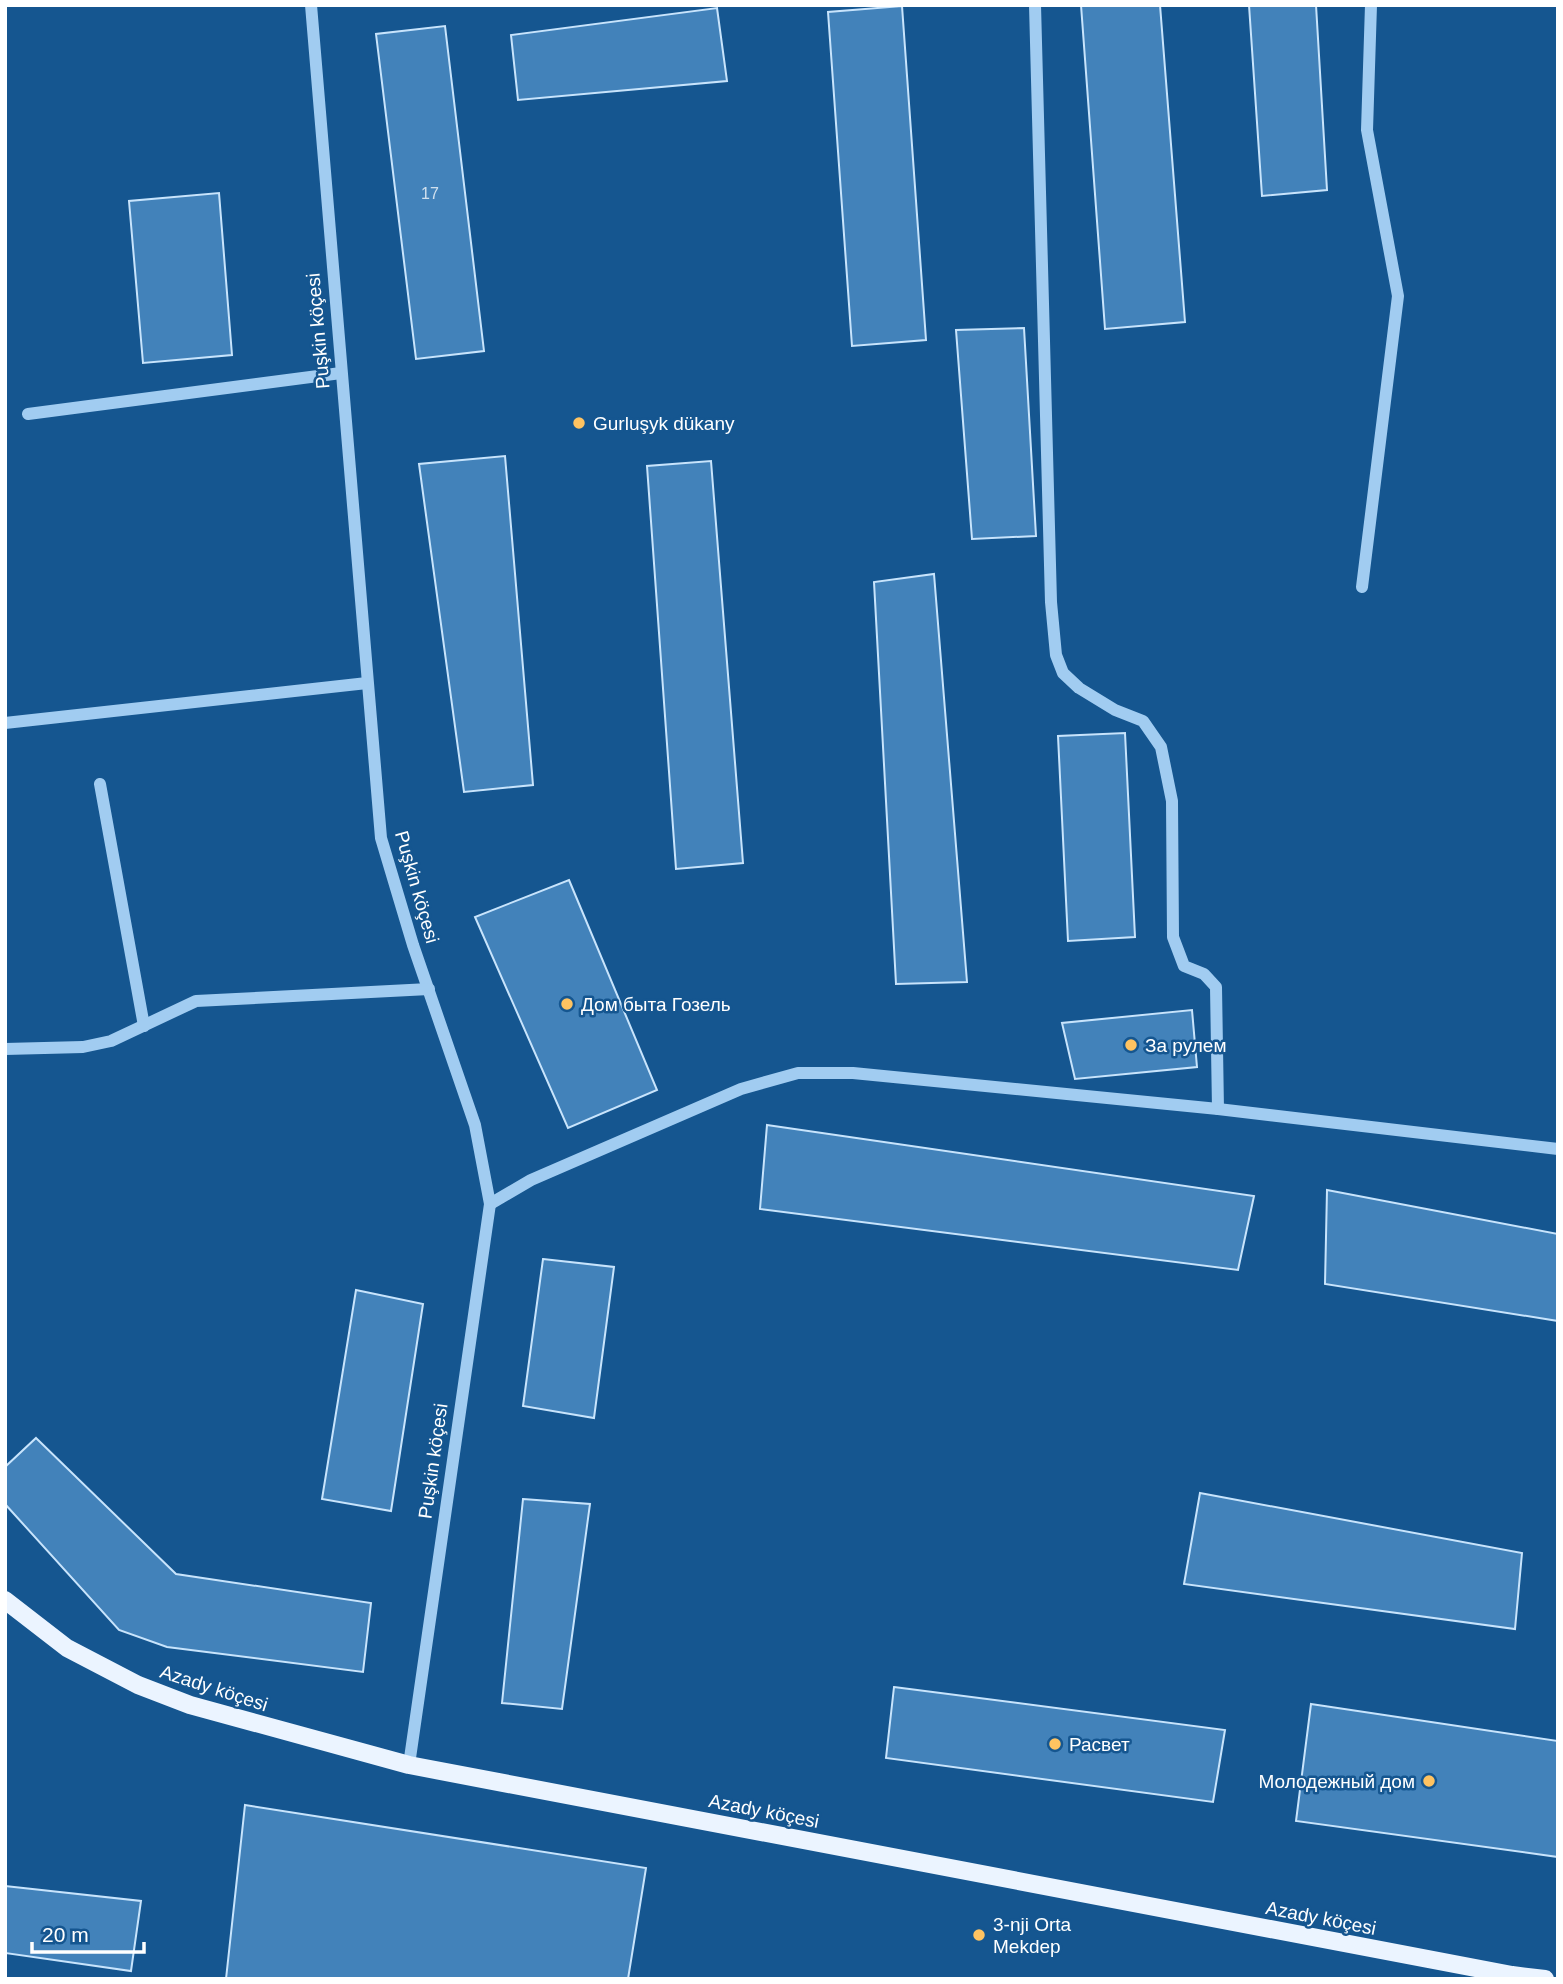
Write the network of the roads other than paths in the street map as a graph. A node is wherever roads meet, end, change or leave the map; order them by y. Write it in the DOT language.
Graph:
graph roads {
  1 [pos="311,5"];
  2 [pos="1035,5"];
  3 [pos="1371,5"];
  4 [pos="341,373"];
  5 [pos="28,414"];
  6 [pos="1362,587"];
  7 [pos="367,683"];
  8 [pos="5,723"];
  9 [pos="100,784"];
  10 [pos="429,989"];
  11 [pos="144,1026"];
  12 [pos="5,1049"];
  13 [pos="1218,1109"];
  14 [pos="1558,1149"];
  15 [pos="490,1204"];
  16 [pos="5,1600"];
  17 [pos="409,1765"];
  18 [pos="1512,1977"];
  19 [pos="1545,1979"];
  1 -- 4 [label="street, Puşkin köçesi"];
  2 -- 13 [label="street"];
  3 -- 6 [label="street"];
  4 -- 5 [label="street"];
  4 -- 7 [label="street, Puşkin köçesi"];
  7 -- 8 [label="street"];
  7 -- 10 [label="street, Puşkin köçesi"];
  9 -- 11 [label="street"];
  10 -- 11 [label="street"];
  10 -- 15 [label="street, Puşkin köçesi"];
  11 -- 12 [label="street"];
  13 -- 14 [label="street"];
  13 -- 15 [label="street"];
  15 -- 17 [label="street, Puşkin köçesi"];
  16 -- 17 [label="main road, Azady köçesi"];
  17 -- 18 [label="main road, Azady köçesi"];
  18 -- 19 [label="main road, Azady köçesi"];
}
